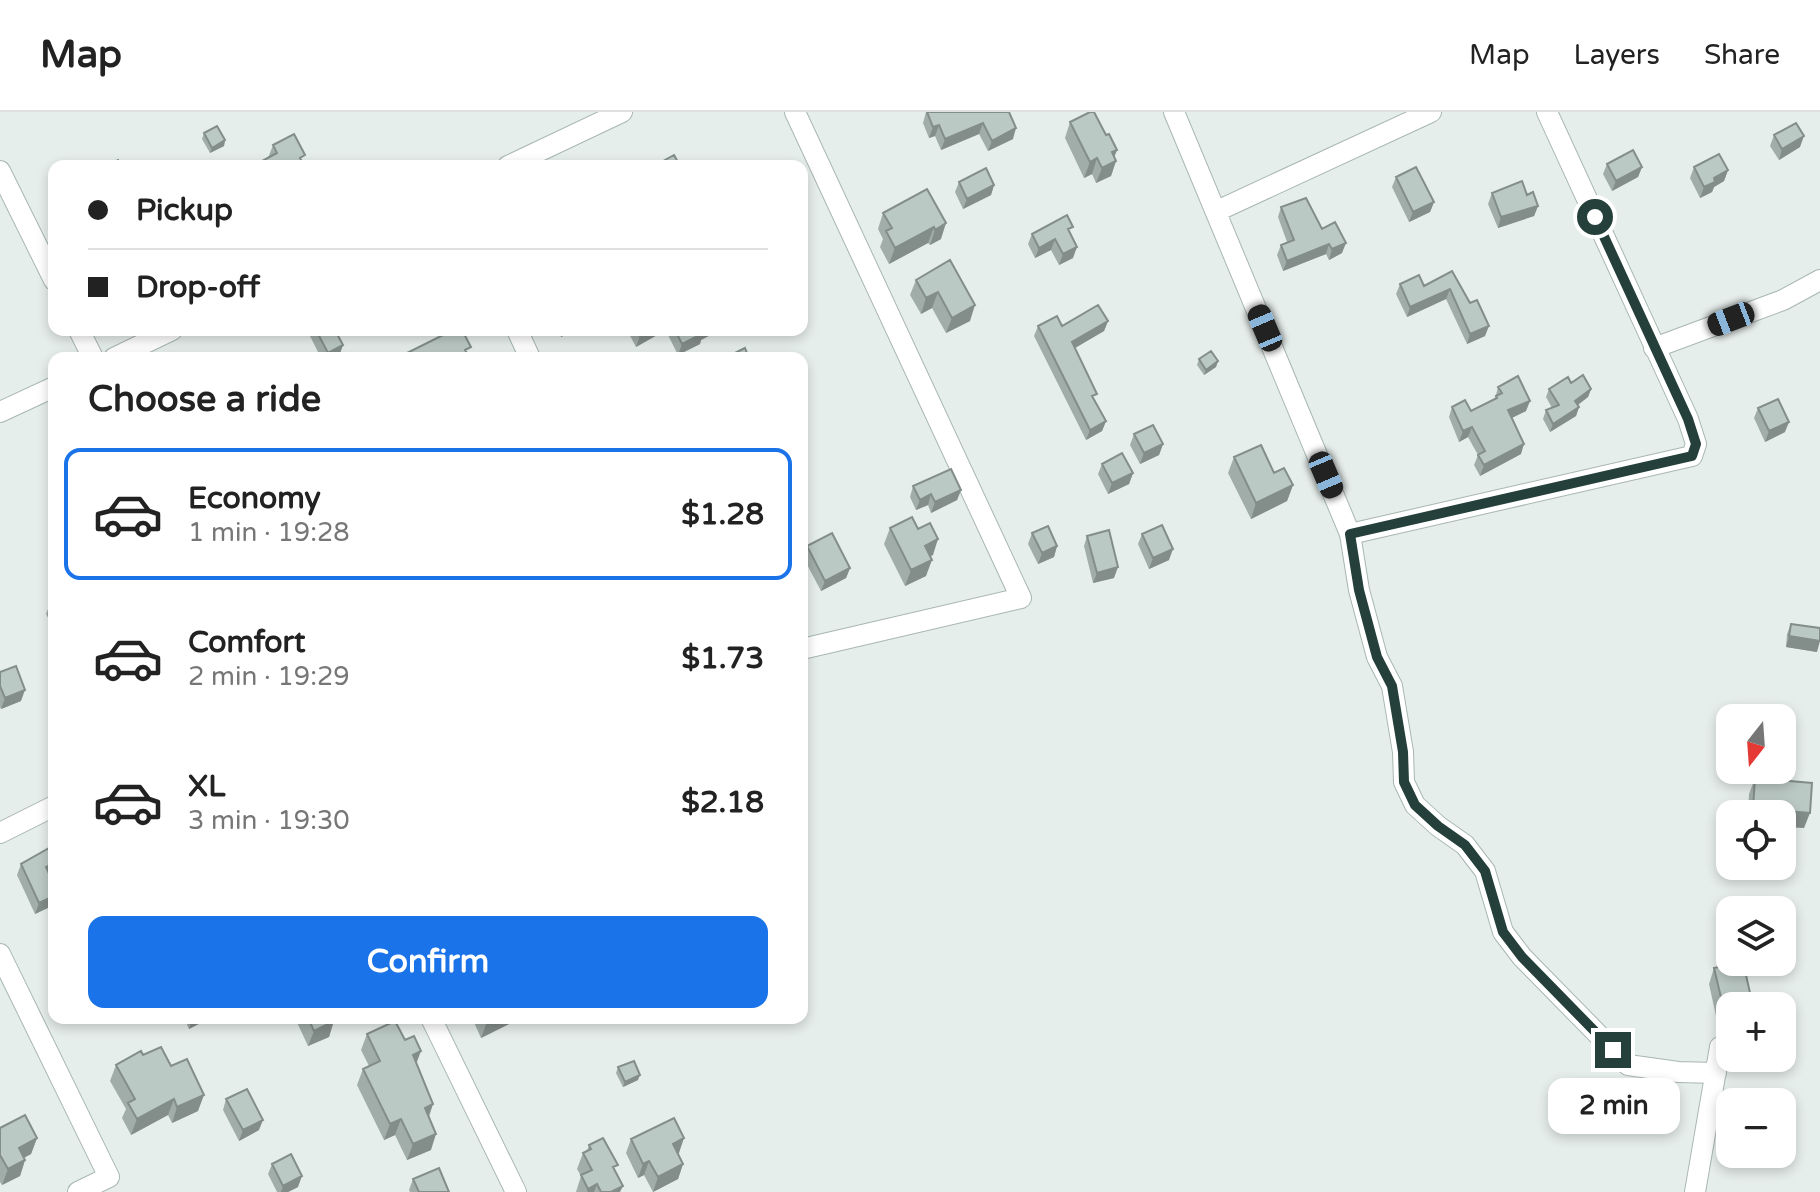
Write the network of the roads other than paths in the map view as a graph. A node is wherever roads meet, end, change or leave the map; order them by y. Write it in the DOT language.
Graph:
graph roads {
  1 [pos="622,112"];
  2 [pos="795,112"];
  3 [pos="1174,112"];
  4 [pos="1431,112"];
  5 [pos="1547,112"];
  6 [pos="521,160"];
  7 [pos="0,171"];
  8 [pos="1217,211"];
  9 [pos="48,268"];
  10 [pos="1820,280"];
  11 [pos="160,336"];
  12 [pos="1654,348"];
  13 [pos="130,352"];
  14 [pos="48,390"];
  15 [pos="0,412"];
  16 [pos="1350,534"];
  17 [pos="808,648"];
  18 [pos="48,809"];
  19 [pos="0,833"];
  20 [pos="0,954"];
  21 [pos="434,1024"];
  22 [pos="1716,1073"];
  23 [pos="113,1184"];
  24 [pos="78,1192"];
  25 [pos="516,1192"];
  26 [pos="1695,1192"];
  1 -- 6 [label="street"];
  2 -- 17 [label="street"];
  3 -- 8 [label="street"];
  4 -- 8 [label="street"];
  5 -- 12 [label="street"];
  7 -- 9 [label="street"];
  8 -- 16 [label="street"];
  10 -- 12 [label="street"];
  11 -- 13 [label="street"];
  12 -- 16 [label="street"];
  14 -- 15 [label="street"];
  16 -- 22 [label="street"];
  18 -- 19 [label="street"];
  20 -- 23 [label="street"];
  21 -- 25 [label="street"];
  22 -- 26 [label="street"];
  23 -- 24 [label="street"];
}
